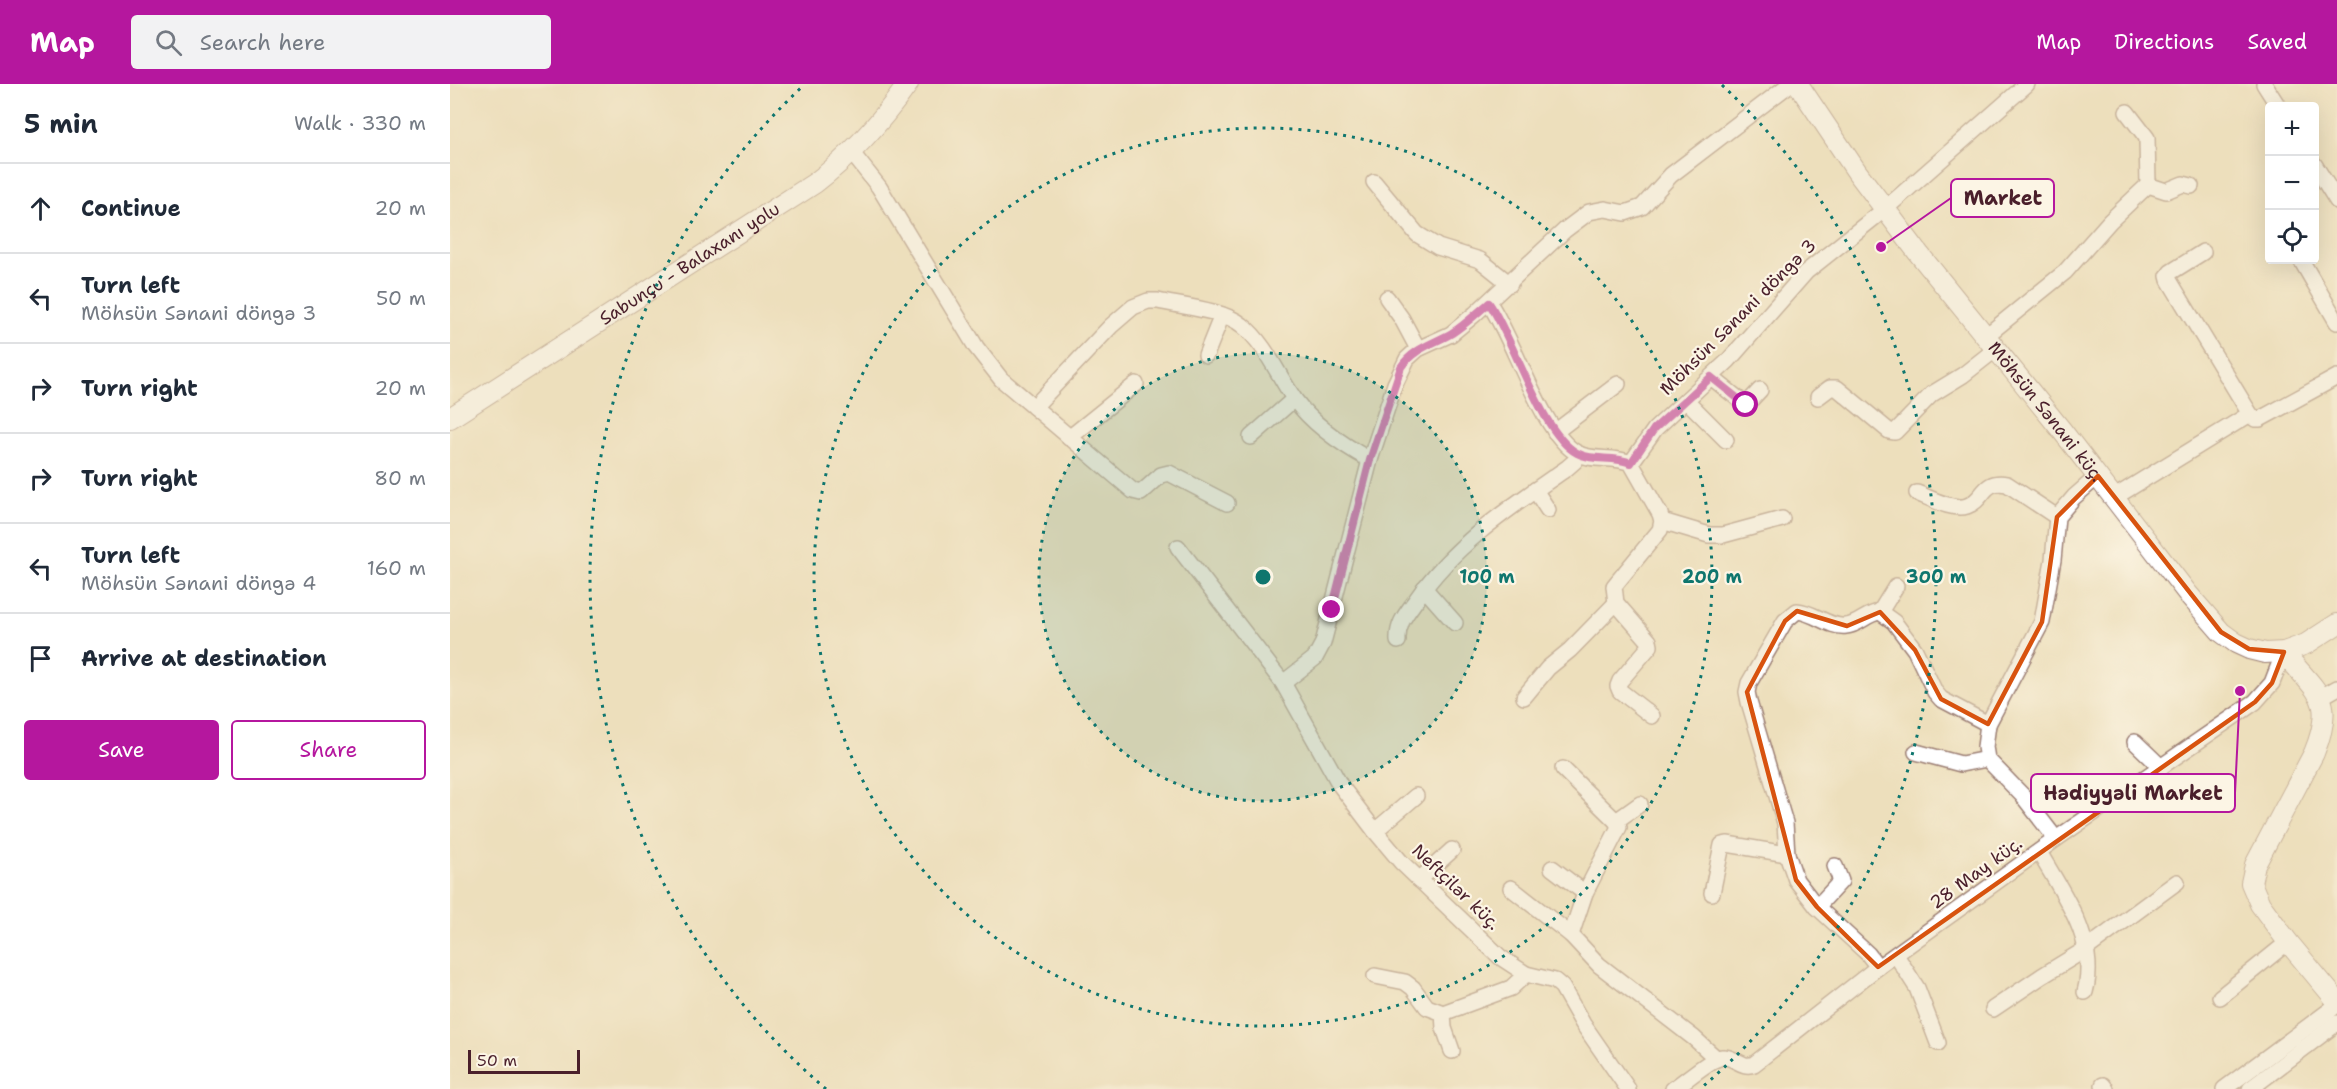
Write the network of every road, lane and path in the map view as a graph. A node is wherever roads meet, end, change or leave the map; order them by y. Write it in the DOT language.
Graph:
graph roads {
  1 [pos="909,84"];
  2 [pos="1791,84"];
  3 [pos="1798,84"];
  4 [pos="2027,84"];
  5 [pos="2264,84"];
  6 [pos="2275,102"];
  7 [pos="2127,112"];
  8 [pos="852,153"];
  9 [pos="2319,172"];
  10 [pos="1374,182"];
  11 [pos="2148,185"];
  12 [pos="2191,186"];
  13 [pos="2337,201"];
  14 [pos="1885,209"];
  15 [pos="2203,252"];
  16 [pos="2303,264"];
  17 [pos="1510,285"];
  18 [pos="1387,298"];
  19 [pos="1489,303"];
  20 [pos="1222,315"];
  21 [pos="2337,322"];
  22 [pos="1991,342"];
  23 [pos="1418,350"];
  24 [pos="1206,355"];
  25 [pos="1711,377"];
  26 [pos="2337,377"];
  27 [pos="1136,384"];
  28 [pos="1618,384"];
  29 [pos="1760,390"];
  30 [pos="1818,397"];
  31 [pos="1294,399"];
  32 [pos="1686,400"];
  33 [pos="1034,407"];
  34 [pos="2250,414"];
  35 [pos="450,418"];
  36 [pos="1555,432"];
  37 [pos="1251,437"];
  38 [pos="1070,438"];
  39 [pos="1726,440"];
  40 [pos="1579,454"];
  41 [pos="1370,460"];
  42 [pos="1631,463"];
  43 [pos="2098,476"];
  44 [pos="1535,490"];
  45 [pos="1917,492"];
  46 [pos="2115,497"];
  47 [pos="1227,503"];
  48 [pos="1548,510"];
  49 [pos="2057,517"];
  50 [pos="1782,519"];
  51 [pos="1662,521"];
  52 [pos="1178,547"];
  53 [pos="1896,586"];
  54 [pos="1424,588"];
  55 [pos="1617,603"];
  56 [pos="1880,612"];
  57 [pos="1455,623"];
  58 [pos="2337,624"];
  59 [pos="1398,641"];
  60 [pos="2284,652"];
  61 [pos="1283,683"];
  62 [pos="2329,692"];
  63 [pos="1524,697"];
  64 [pos="1653,716"];
  65 [pos="2332,718"];
  66 [pos="1988,724"];
  67 [pos="2135,742"];
  68 [pos="1916,752"];
  69 [pos="1988,759"];
  70 [pos="2161,766"];
  71 [pos="1563,768"];
  72 [pos="1416,796"];
  73 [pos="1640,804"];
  74 [pos="1616,821"];
  75 [pos="1375,831"];
  76 [pos="2056,839"];
  77 [pos="1452,850"];
  78 [pos="2039,852"];
  79 [pos="1787,854"];
  80 [pos="1835,866"];
  81 [pos="1552,868"];
  82 [pos="1419,880"];
  83 [pos="2177,882"];
  84 [pos="1511,888"];
  85 [pos="1585,893"];
  86 [pos="1712,893"];
  87 [pos="1816,907"];
  88 [pos="1571,935"];
  89 [pos="2288,942"];
  90 [pos="2086,950"];
  91 [pos="1896,955"];
  92 [pos="1878,967"];
  93 [pos="1526,974"];
  94 [pos="1375,976"];
  95 [pos="2085,992"];
  96 [pos="2220,997"];
  97 [pos="2337,1003"];
  98 [pos="1994,1009"];
  99 [pos="1443,1012"];
  100 [pos="2337,1023"];
  101 [pos="1938,1043"];
  102 [pos="1452,1051"];
  103 [pos="1717,1059"];
  104 [pos="1628,1089"];
  105 [pos="1673,1089"];
  106 [pos="2224,1089"];
  107 [pos="2250,1089"];
  1 -- 8 [label="street, Sabunçu - Balaxanı yolu"];
  2 -- 17 [label="street"];
  3 -- 14 [label="street, Möhsün Sənani küç."];
  4 -- 14 [label="street, Möhsün Sənani döngə 3"];
  5 -- 6 [label="street"];
  7 -- 11 [label="street"];
  8 -- 33 [label="street"];
  8 -- 35 [label="street, Sabunçu - Balaxanı yolu"];
  9 -- 13 [label="street"];
  10 -- 17 [label="street"];
  11 -- 12 [label="street"];
  11 -- 22 [label="street"];
  14 -- 22 [label="street, Möhsün Sənani küç."];
  14 -- 25 [label="street, Möhsün Sənani döngə 3"];
  15 -- 34 [label="street"];
  16 -- 21 [label="street"];
  17 -- 19 [label="street"];
  18 -- 23 [label="street"];
  19 -- 23 [label="street"];
  19 -- 36 [label="street"];
  20 -- 24 [label="street"];
  20 -- 31 [label="street"];
  20 -- 33 [label="street"];
  22 -- 30 [label="street"];
  22 -- 43 [label="street, Möhsün Sənani küç."];
  23 -- 41 [label="street"];
  25 -- 29 [label="street"];
  25 -- 32 [label="street, Möhsün Sənani döngə 3"];
  26 -- 34 [label="street"];
  27 -- 38 [label="street"];
  28 -- 36 [label="street"];
  31 -- 37 [label="street"];
  31 -- 41 [label="street"];
  32 -- 39 [label="street"];
  32 -- 42 [label="street, Möhsün Sənani döngə 3"];
  33 -- 38 [label="street"];
  34 -- 46 [label="street"];
  36 -- 40 [label="street"];
  38 -- 47 [label="street"];
  40 -- 42 [label="street"];
  40 -- 44 [label="street"];
  41 -- 61 [label="street"];
  42 -- 51 [label="street"];
  43 -- 46 [label="street, Möhsün Sənani küç."];
  43 -- 49 [label="street"];
  44 -- 48 [label="street"];
  44 -- 54 [label="street"];
  45 -- 49 [label="street"];
  46 -- 60 [label="street, Möhsün Sənani küç."];
  49 -- 66 [label="street"];
  50 -- 51 [label="street"];
  51 -- 55 [label="street"];
  52 -- 61 [label="street, Neftçilər küç."];
  53 -- 56 [label="street"];
  54 -- 57 [label="street"];
  54 -- 59 [label="street"];
  55 -- 63 [label="street"];
  55 -- 64 [label="street"];
  56 -- 66 [label="street"];
  56 -- 79 [label="street"];
  58 -- 60 [label="street, Möhsün Sənani küç."];
  60 -- 62 [label="street"];
  60 -- 70 [label="street, 28 May küç."];
  61 -- 75 [label="street, Neftçilər küç."];
  62 -- 65 [label="street"];
  65 -- 89 [label="street"];
  66 -- 69 [label="street"];
  67 -- 70 [label="street"];
  68 -- 69 [label="street"];
  69 -- 76 [label="street"];
  70 -- 76 [label="street, 28 May küç."];
  71 -- 74 [label="street"];
  72 -- 75 [label="street"];
  73 -- 74 [label="street"];
  74 -- 85 [label="street"];
  75 -- 82 [label="street, Neftçilər küç."];
  76 -- 78 [label="street, 28 May küç."];
  77 -- 82 [label="street"];
  78 -- 90 [label="street"];
  78 -- 91 [label="street, 28 May küç."];
  79 -- 86 [label="street"];
  79 -- 87 [label="street"];
  80 -- 87 [label="street"];
  81 -- 85 [label="street"];
  82 -- 93 [label="street, Neftçilər küç."];
  83 -- 90 [label="street"];
  84 -- 88 [label="street"];
  85 -- 88 [label="street"];
  87 -- 92 [label="street"];
  88 -- 103 [label="street"];
  89 -- 96 [label="street"];
  89 -- 97 [label="street"];
  90 -- 95 [label="street"];
  90 -- 98 [label="street"];
  91 -- 92 [label="street, 28 May küç."];
  91 -- 101 [label="street"];
  92 -- 103 [label="street, 28 May küç."];
  93 -- 99 [label="street"];
  93 -- 104 [label="street, Neftçilər küç."];
  94 -- 99 [label="street"];
  97 -- 106 [label="street"];
  99 -- 102 [label="street"];
  100 -- 107 [label="street"];
  103 -- 105 [label="street"];
}
